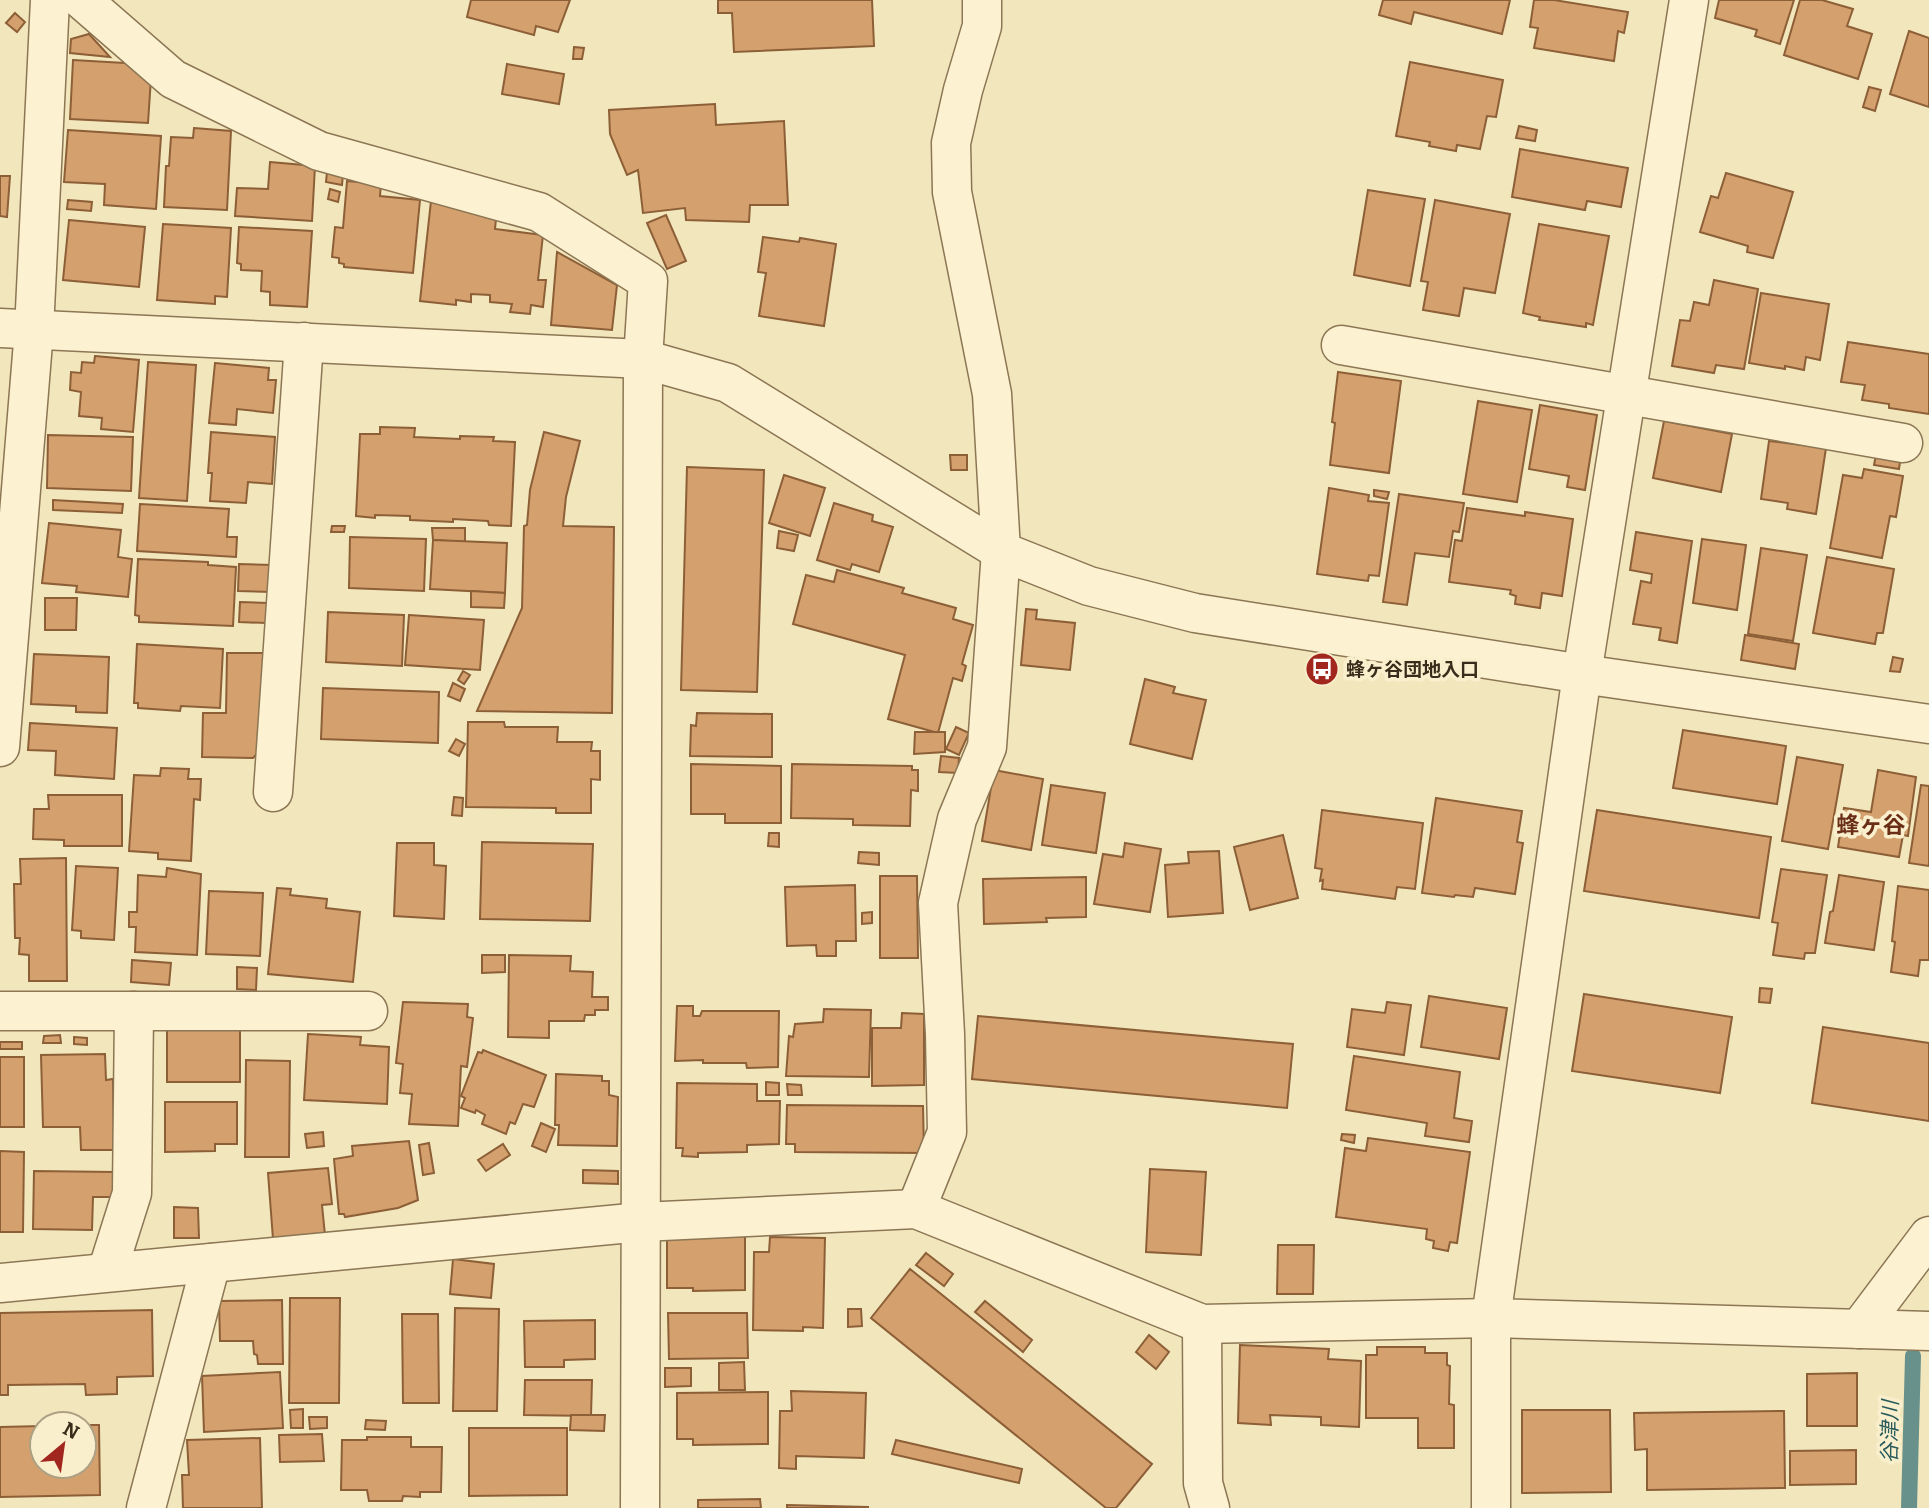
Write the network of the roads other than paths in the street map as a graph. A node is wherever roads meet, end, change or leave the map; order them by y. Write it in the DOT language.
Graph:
graph roads {
  1 [pos="50,0"];
  2 [pos="82,0"];
  3 [pos="982,0"];
  4 [pos="1689,0"];
  5 [pos="17,329"];
  6 [pos="304,342"];
  7 [pos="1341,345"];
  8 [pos="643,359"];
  9 [pos="1627,396"];
  10 [pos="1903,443"];
  11 [pos="1001,551"];
  12 [pos="1582,674"];
  13 [pos="1929,724"];
  14 [pos="0,747"];
  15 [pos="273,792"];
  16 [pos="134,1011"];
  17 [pos="0,1012"];
  18 [pos="368,1012"];
  19 [pos="916,1209"];
  20 [pos="641,1222"];
  21 [pos="1929,1237"];
  22 [pos="211,1263"];
  23 [pos="107,1272"];
  24 [pos="0,1283"];
  25 [pos="1491,1318"];
  26 [pos="1202,1324"];
  27 [pos="1859,1329"];
  28 [pos="1929,1331"];
  29 [pos="146,1508"];
  30 [pos="640,1508"];
  31 [pos="1210,1508"];
  32 [pos="1491,1508"];
  1 -- 5 [label="street"];
  2 -- 8 [label="street"];
  3 -- 11 [label="street"];
  4 -- 9 [label="street"];
  5 -- 6 [label="street"];
  5 -- 14 [label="street"];
  6 -- 8 [label="street"];
  6 -- 15 [label="street"];
  7 -- 9 [label="street"];
  8 -- 11 [label="street"];
  8 -- 20 [label="street"];
  9 -- 10 [label="street"];
  9 -- 12 [label="street"];
  11 -- 12 [label="street"];
  11 -- 19 [label="street"];
  12 -- 13 [label="street"];
  12 -- 25 [label="street"];
  16 -- 17 [label="street"];
  16 -- 18 [label="street"];
  16 -- 23 [label="street"];
  19 -- 20 [label="street"];
  19 -- 26 [label="street"];
  20 -- 22 [label="street"];
  20 -- 30 [label="street"];
  21 -- 27 [label="street"];
  22 -- 23 [label="street"];
  22 -- 29 [label="street"];
  23 -- 24 [label="street"];
  25 -- 26 [label="street"];
  25 -- 27 [label="street"];
  25 -- 32 [label="street"];
  26 -- 31 [label="street"];
  27 -- 28 [label="street"];
}
